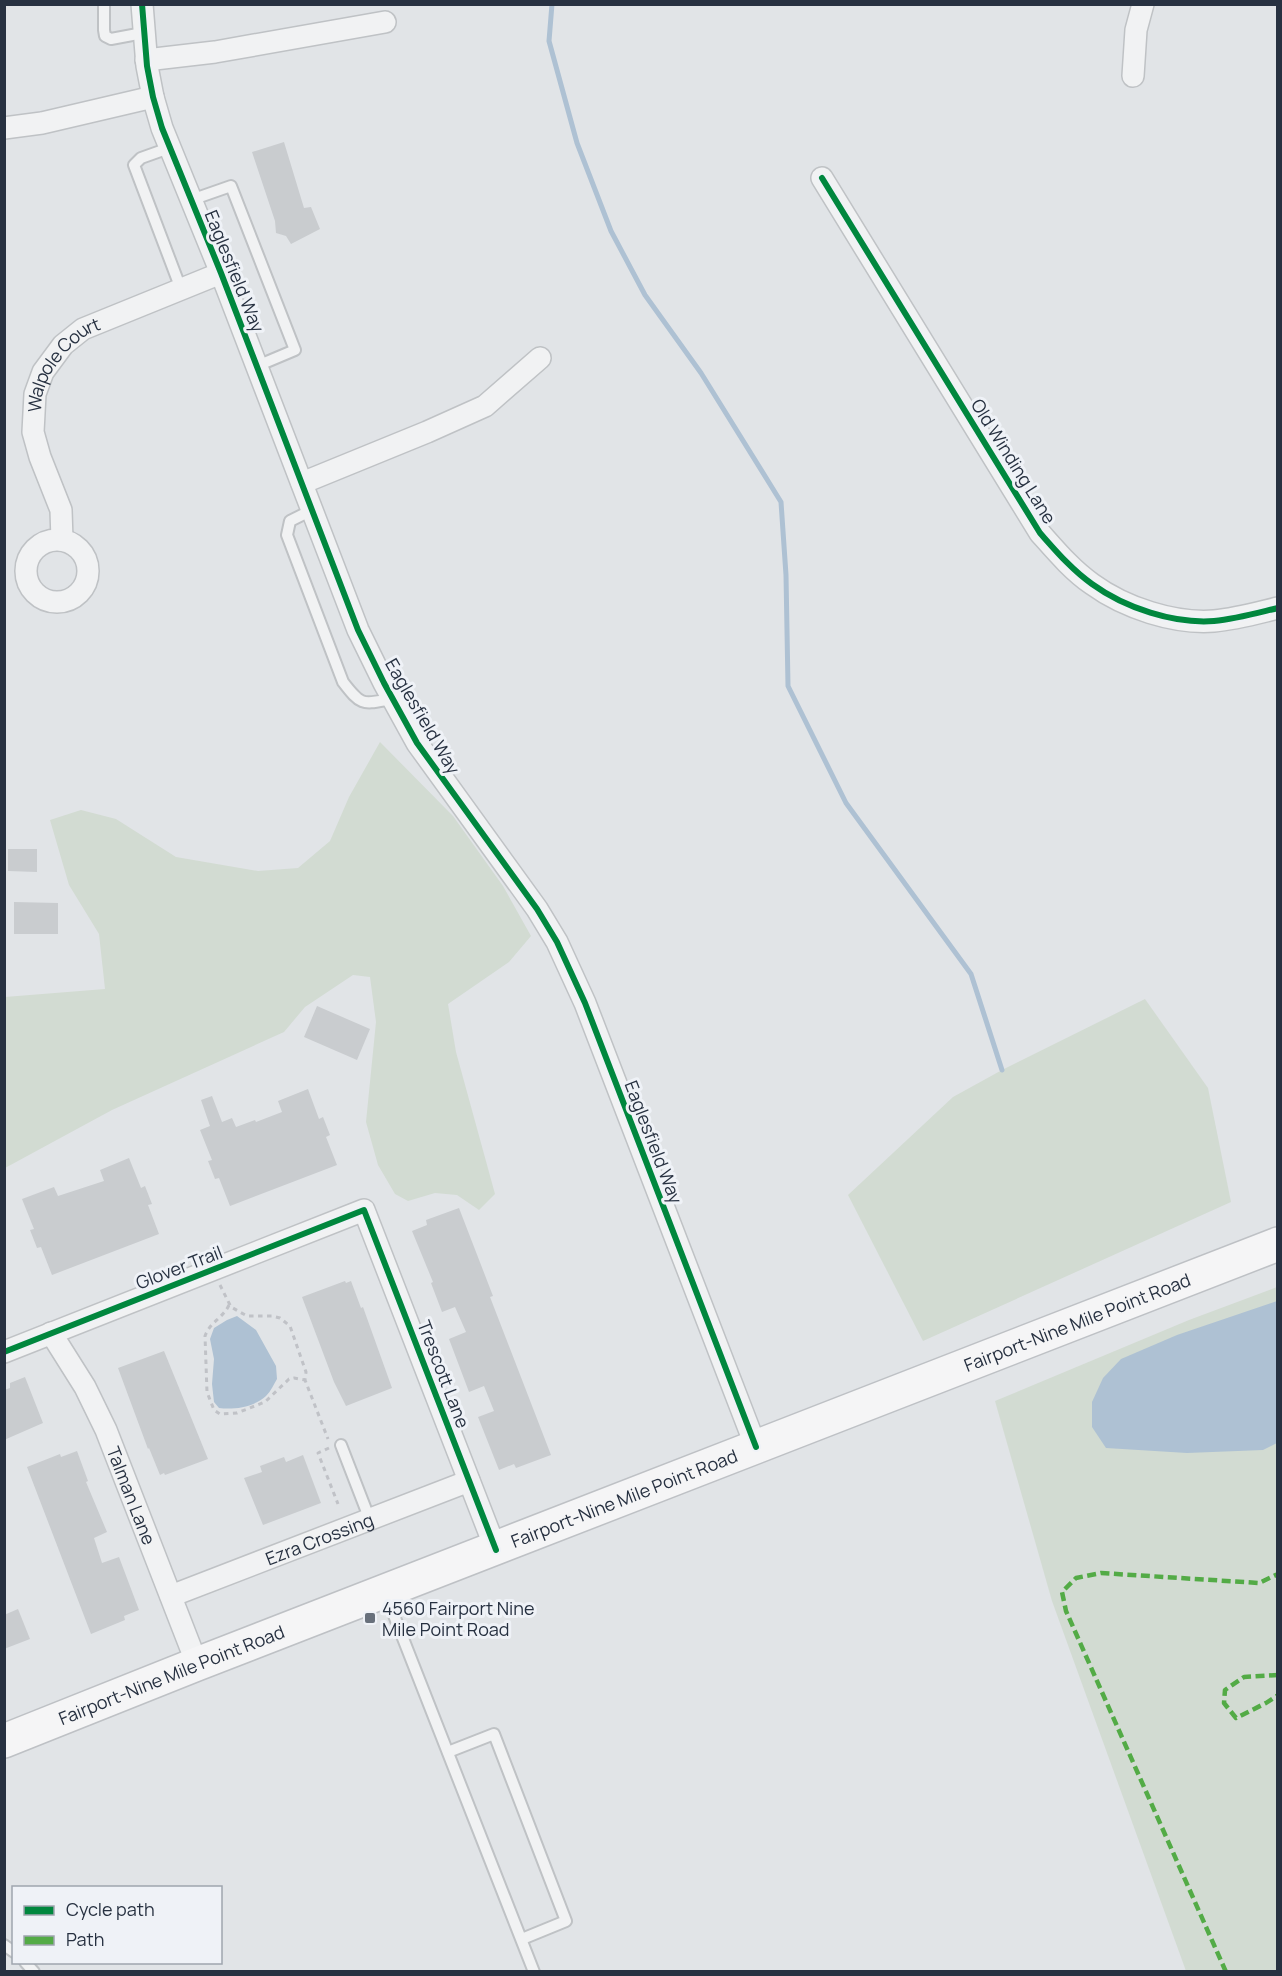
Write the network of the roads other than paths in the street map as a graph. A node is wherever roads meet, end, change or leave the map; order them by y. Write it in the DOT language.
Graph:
graph roads {
  1 [pos="104,4"];
  2 [pos="142,4"];
  3 [pos="1143,4"];
  4 [pos="385,22"];
  5 [pos="143,33"];
  6 [pos="146,60"];
  7 [pos="1133,76"];
  8 [pos="153,97"];
  9 [pos="4,128"];
  10 [pos="169,147"];
  11 [pos="822,178"];
  12 [pos="191,200"];
  13 [pos="221,273"];
  14 [pos="181,289"];
  15 [pos="540,358"];
  16 [pos="257,366"];
  17 [pos="302,483"];
  18 [pos="312,510"];
  19 [pos="62,540"];
  20 [pos="1278,608"];
  21 [pos="392,699"];
  22 [pos="364,1210"];
  23 [pos="1278,1245"];
  24 [pos="51,1333"];
  25 [pos="4,1352"];
  26 [pos="341,1445"];
  27 [pos="756,1447"];
  28 [pos="469,1481"];
  29 [pos="370,1520"];
  30 [pos="496,1550"];
  31 [pos="385,1592"];
  32 [pos="171,1596"];
  33 [pos="197,1664"];
  34 [pos="4,1741"];
  35 [pos="448,1752"];
  36 [pos="522,1940"];
  37 [pos="534,1971"];
  1 -- 5 [label="lane"];
  2 -- 5 [label="street, Eaglesfield Way"];
  3 -- 7 [label="street"];
  4 -- 6 [label="street"];
  5 -- 6 [label="street, Eaglesfield Way"];
  6 -- 8 [label="street, Eaglesfield Way"];
  8 -- 9 [label="street"];
  8 -- 10 [label="street, Eaglesfield Way"];
  10 -- 12 [label="street, Eaglesfield Way"];
  10 -- 14 [label="lane"];
  11 -- 20 [label="street, Old Winding Lane"];
  12 -- 13 [label="street, Eaglesfield Way"];
  12 -- 16 [label="lane"];
  13 -- 14 [label="street, Walpole Court"];
  13 -- 16 [label="street, Eaglesfield Way"];
  14 -- 19 [label="street, Walpole Court"];
  15 -- 17 [label="street"];
  16 -- 17 [label="street, Eaglesfield Way"];
  17 -- 18 [label="street, Eaglesfield Way"];
  18 -- 21 [label="street, Eaglesfield Way"];
  18 -- 21 [label="lane"];
  21 -- 27 [label="street, Eaglesfield Way"];
  22 -- 24 [label="street, Glover Trail"];
  22 -- 28 [label="street, Trescott Lane"];
  23 -- 27 [label="main road, Fairport-Nine Mile Point Road"];
  24 -- 25 [label="street, Glover Trail"];
  24 -- 32 [label="street, Talman Lane"];
  26 -- 29 [label="lane"];
  27 -- 30 [label="main road, Fairport-Nine Mile Point Road"];
  28 -- 29 [label="street, Ezra Crossing"];
  28 -- 30 [label="street, Trescott Lane"];
  29 -- 32 [label="street, Ezra Crossing"];
  30 -- 31 [label="main road, Fairport-Nine Mile Point Road"];
  31 -- 33 [label="main road, Fairport-Nine Mile Point Road"];
  31 -- 35 [label="lane"];
  32 -- 33 [label="street, Talman Lane"];
  33 -- 34 [label="main road, Fairport-Nine Mile Point Road"];
  35 -- 36 [label="lane"];
  35 -- 36 [label="lane"];
  36 -- 37 [label="lane"];
}
